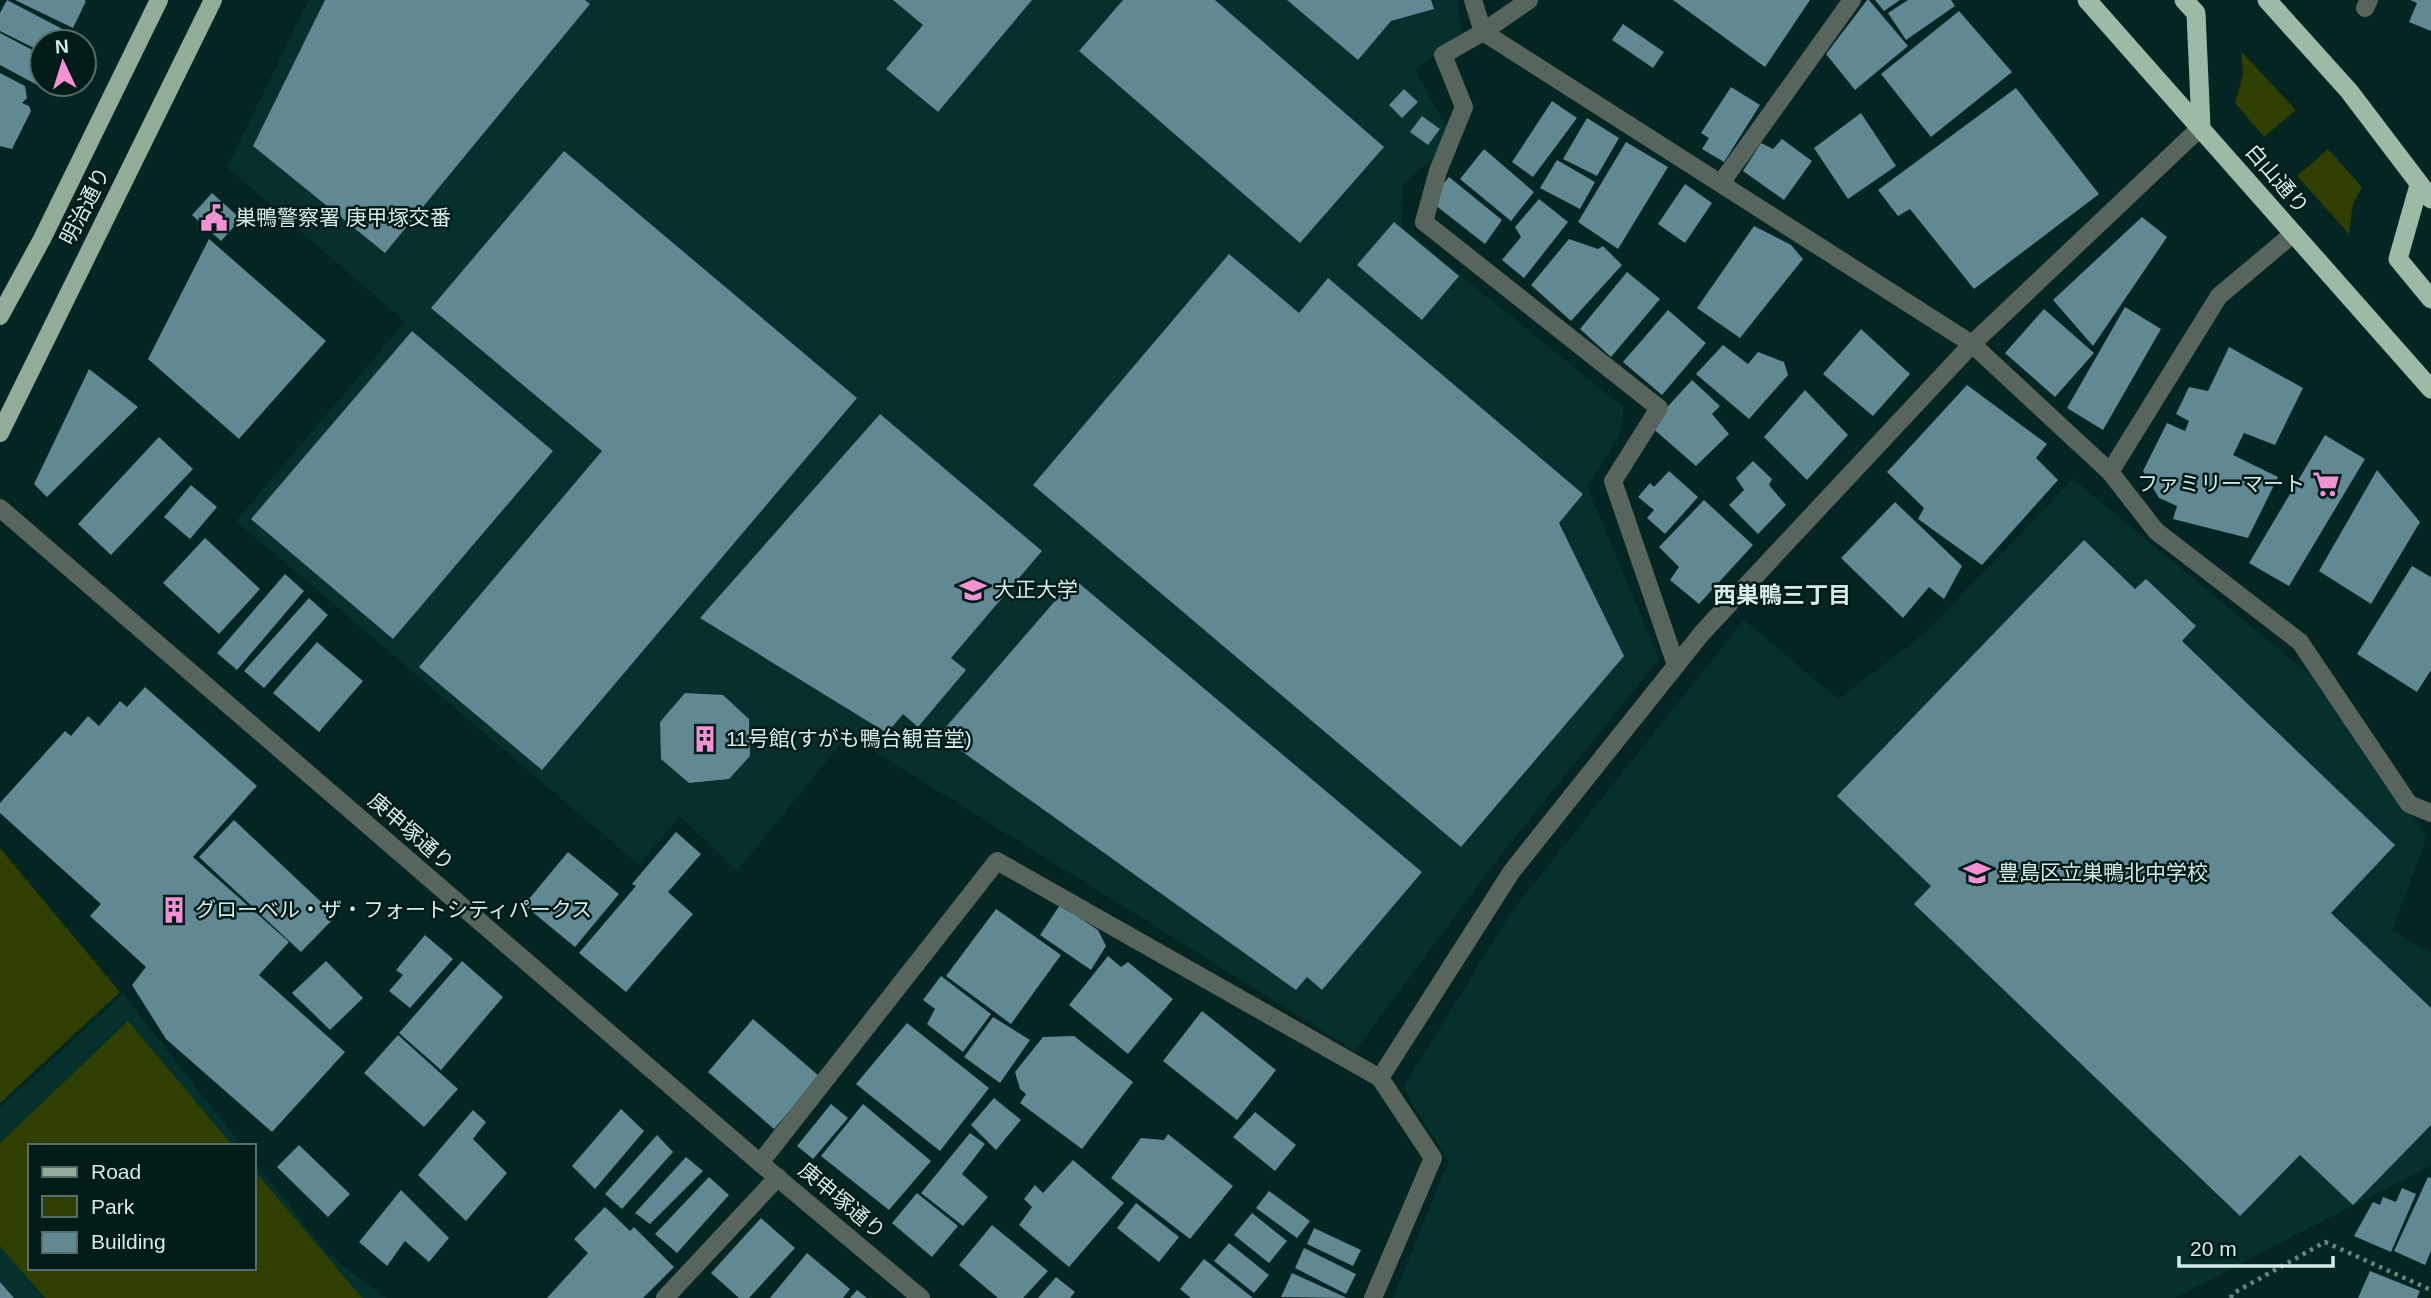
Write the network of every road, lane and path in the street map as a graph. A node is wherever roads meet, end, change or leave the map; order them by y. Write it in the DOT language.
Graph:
graph roads {
  1 [pos="159,0"];
  2 [pos="213,0"];
  3 [pos="1473,0"];
  4 [pos="1529,0"];
  5 [pos="1852,0"];
  6 [pos="2087,0"];
  7 [pos="2184,0"];
  8 [pos="2267,0"];
  9 [pos="1483,32"];
  10 [pos="2201,127"];
  11 [pos="1721,183"];
  12 [pos="2425,192"];
  13 [pos="2294,233"];
  14 [pos="2431,299"];
  15 [pos="0,316"];
  16 [pos="1972,344"];
  17 [pos="2431,388"];
  18 [pos="0,433"];
  19 [pos="2110,472"];
  20 [pos="0,508"];
  21 [pos="1676,665"];
  22 [pos="2431,813"];
  23 [pos="1380,1078"];
  24 [pos="760,1163"];
  25 [pos="778,1177"];
  26 [pos="2431,1290"];
  27 [pos="665,1298"];
  28 [pos="921,1298"];
  29 [pos="1373,1298"];
  30 [pos="2231,1298"];
  1 -- 15 [label="main road, 明治通り"];
  2 -- 18 [label="main road, 明治通り"];
  3 -- 9 [label="street"];
  4 -- 9 [label="street"];
  5 -- 11 [label="street"];
  6 -- 10 [label="highway, 白山通り"];
  7 -- 10 [label="highway"];
  8 -- 12 [label="highway"];
  9 -- 11 [label="street"];
  9 -- 21 [label="street"];
  10 -- 13 [label="highway, 白山通り"];
  10 -- 16 [label="street"];
  11 -- 16 [label="street"];
  12 -- 14 [label="highway"];
  13 -- 17 [label="highway, 白山通り"];
  13 -- 19 [label="street"];
  16 -- 19 [label="street"];
  16 -- 21 [label="street"];
  19 -- 22 [label="street"];
  20 -- 24 [label="street, 庚申塚通り"];
  21 -- 23 [label="street"];
  23 -- 24 [label="street"];
  23 -- 29 [label="street"];
  24 -- 25 [label="street, 庚申塚通り"];
  25 -- 27 [label="street"];
  25 -- 28 [label="street, 庚申塚通り"];
  26 -- 30 [label="path"];
}
